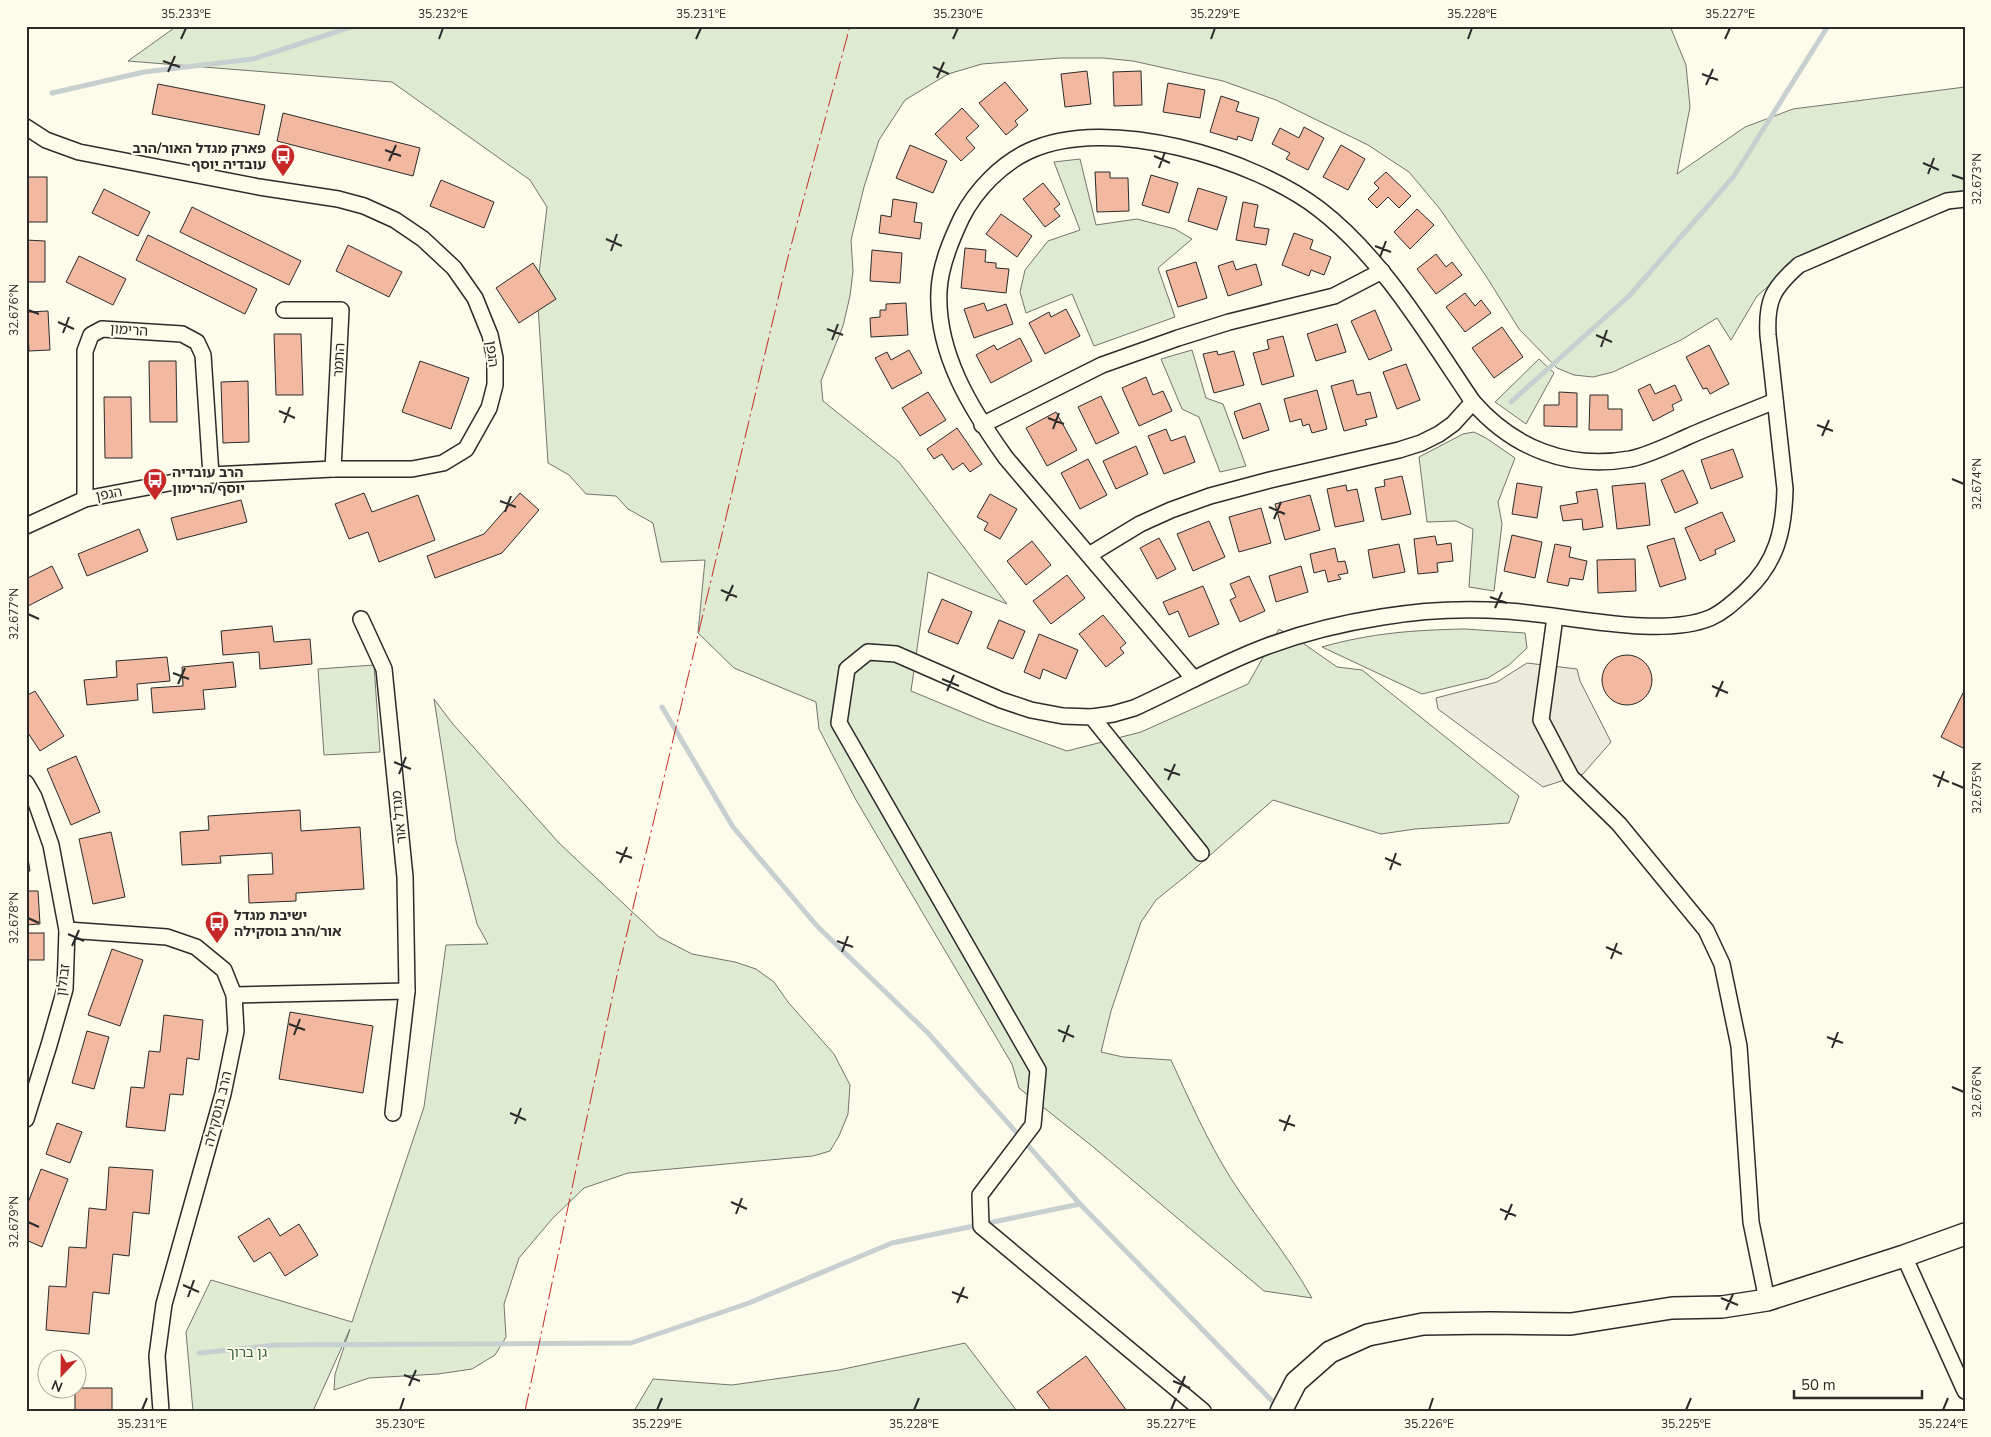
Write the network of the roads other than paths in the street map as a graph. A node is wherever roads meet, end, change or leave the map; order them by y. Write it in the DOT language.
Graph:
graph roads {
  1 [pos="26,127"];
  2 [pos="1965,199"];
  3 [pos="1382,271"];
  4 [pos="284,310"];
  5 [pos="1775,401"];
  6 [pos="1472,402"];
  7 [pos="982,425"];
  8 [pos="333,469"];
  9 [pos="211,474"];
  10 [pos="85,498"];
  11 [pos="26,526"];
  12 [pos="1088,555"];
  13 [pos="1555,617"];
  14 [pos="361,619"];
  15 [pos="1194,679"];
  16 [pos="1092,717"];
  17 [pos="26,783"];
  18 [pos="1201,852"];
  19 [pos="67,930"];
  20 [pos="407,991"];
  21 [pos="234,995"];
  22 [pos="393,1113"];
  23 [pos="26,1119"];
  24 [pos="1965,1234"];
  25 [pos="1904,1256"];
  26 [pos="1767,1300"];
  27 [pos="1965,1390"];
  28 [pos="161,1411"];
  29 [pos="1202,1411"];
  30 [pos="1281,1411"];
  1 -- 8 [label="street, הגפן"];
  2 -- 5 [label="street"];
  3 -- 6 [label="street"];
  3 -- 7 [label="street"];
  3 -- 7 [label="street"];
  4 -- 8 [label="street, התמר"];
  5 -- 6 [label="street"];
  5 -- 13 [label="street"];
  6 -- 12 [label="street"];
  7 -- 12 [label="street"];
  8 -- 9 [label="street, הגפן"];
  9 -- 10 [label="street, הגפן"];
  9 -- 10 [label="street, הרימון"];
  10 -- 11 [label="street, הגפן"];
  12 -- 15 [label="street"];
  13 -- 15 [label="street"];
  13 -- 26 [label="street"];
  14 -- 20 [label="street, מגדל אור"];
  15 -- 16 [label="street"];
  16 -- 18 [label="street"];
  16 -- 29 [label="street"];
  17 -- 19 [label="street, זבולון"];
  19 -- 21 [label="street, הרב בוסקילה"];
  19 -- 23 [label="street, זבולון"];
  20 -- 21 [label="street"];
  20 -- 22 [label="street, מגדל אור"];
  21 -- 28 [label="street, הרב בוסקילה"];
  24 -- 25 [label="street"];
  25 -- 26 [label="street"];
  25 -- 27 [label="street"];
  26 -- 30 [label="street"];
}
